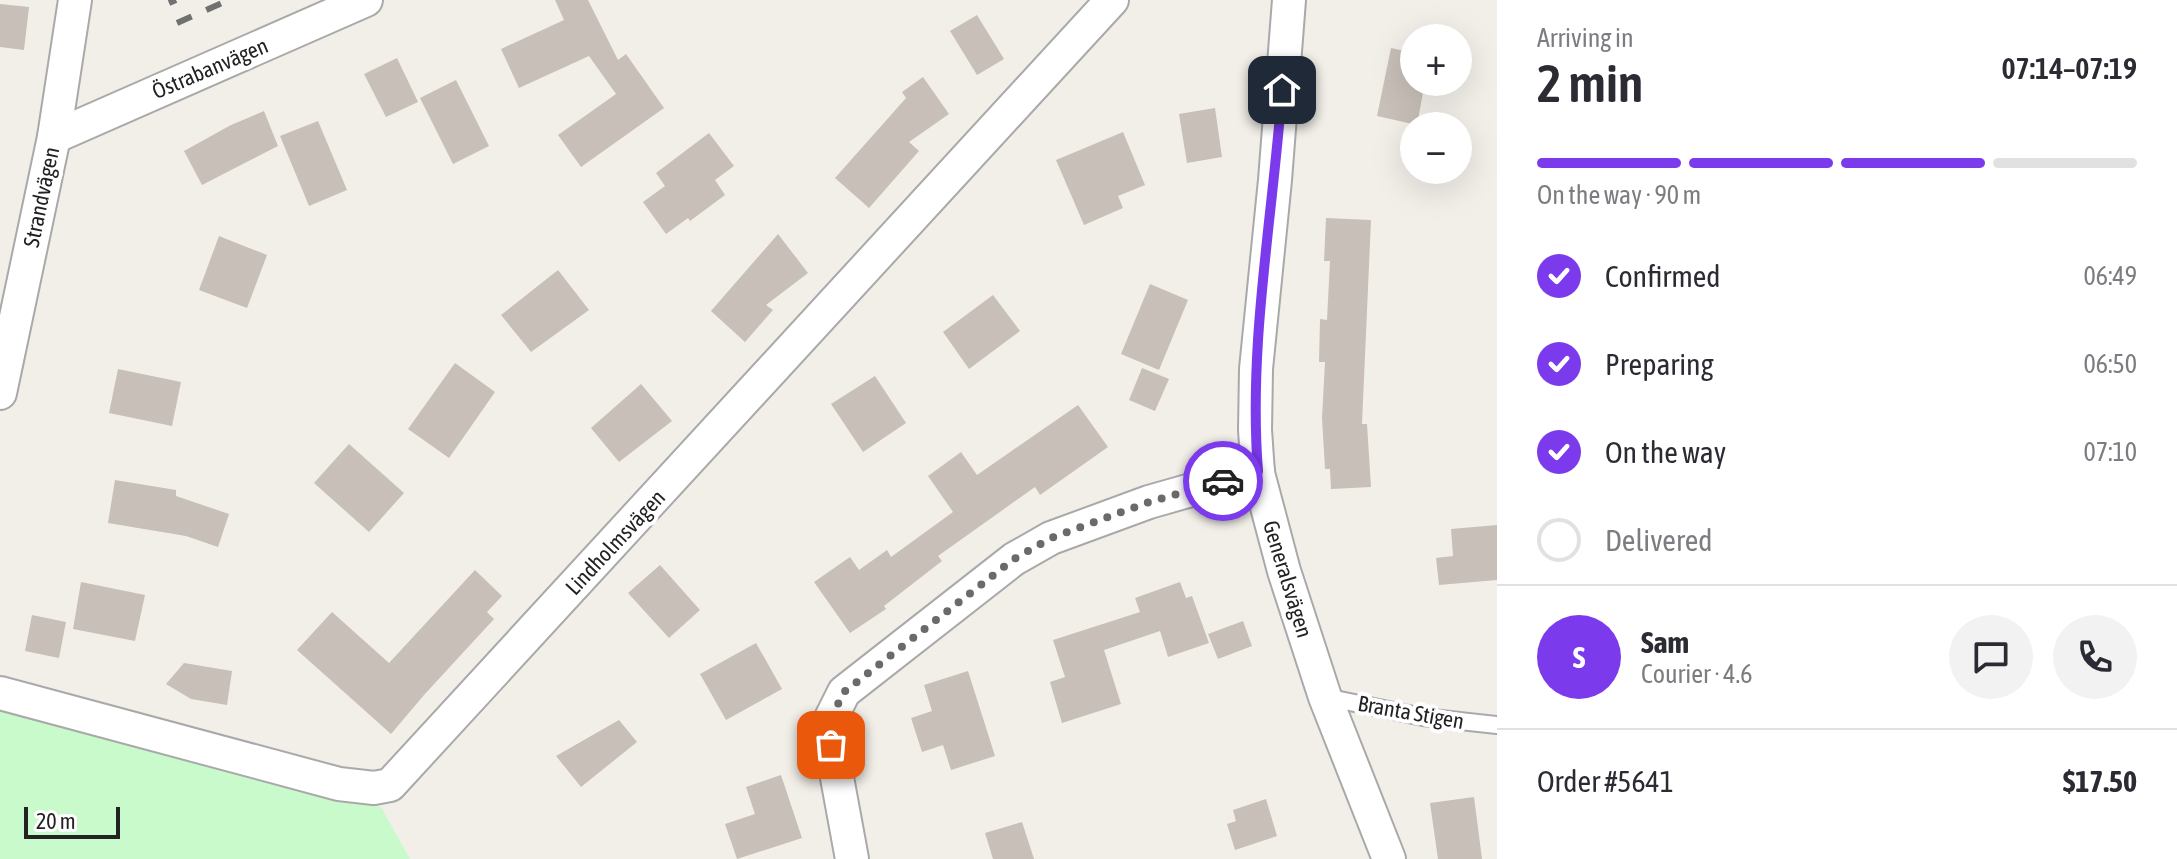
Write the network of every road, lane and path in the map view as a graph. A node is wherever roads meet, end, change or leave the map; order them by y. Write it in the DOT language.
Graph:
graph roads {
  1 [pos="75,0"];
  2 [pos="366,0"];
  3 [pos="1112,0"];
  4 [pos="1289,0"];
  5 [pos="54,137"];
  6 [pos="0,393"];
  7 [pos="1258,471"];
  8 [pos="0,693"];
  9 [pos="1325,697"];
  10 [pos="1497,725"];
  11 [pos="852,859"];
  12 [pos="1389,859"];
  1 -- 5 [label="street, Strandvägen"];
  2 -- 5 [label="street, Östrabanvägen"];
  3 -- 8 [label="street, Lindholmsvägen"];
  4 -- 7 [label="street, Generalsvägen"];
  5 -- 6 [label="street, Strandvägen"];
  7 -- 9 [label="street, Generalsvägen"];
  7 -- 11 [label="street"];
  9 -- 10 [label="lane, Branta Stigen"];
  9 -- 12 [label="street, Generalsvägen"];
}
